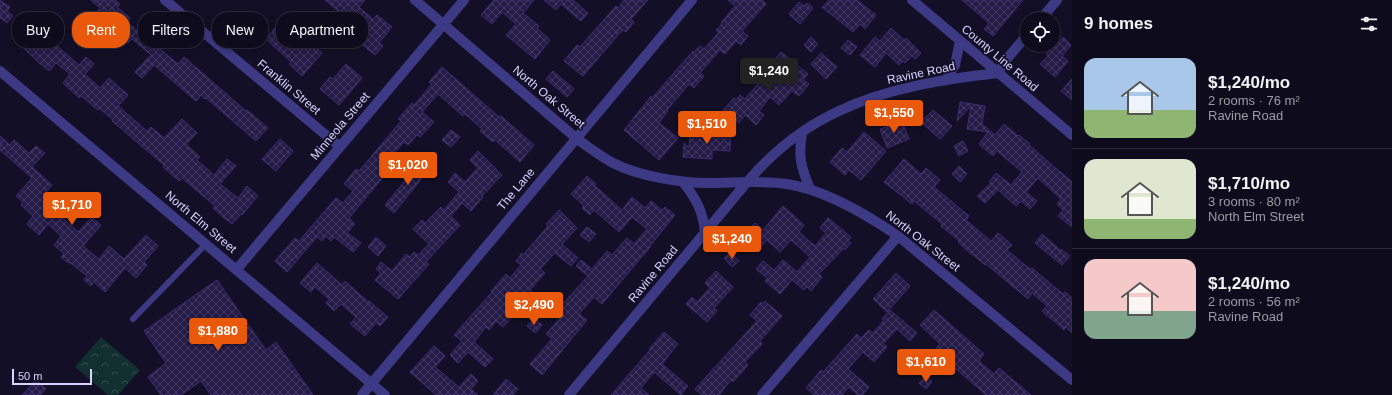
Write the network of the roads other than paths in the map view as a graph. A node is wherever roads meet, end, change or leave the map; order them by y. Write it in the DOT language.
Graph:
graph roads {
  1 [pos="165,0"];
  2 [pos="415,0"];
  3 [pos="464,0"];
  4 [pos="692,0"];
  5 [pos="912,0"];
  6 [pos="1056,0"];
  7 [pos="1047,12"];
  8 [pos="443,24"];
  9 [pos="960,40"];
  10 [pos="1020,44"];
  11 [pos="0,71"];
  12 [pos="998,73"];
  13 [pos="946,80"];
  14 [pos="802,133"];
  15 [pos="1072,135"];
  16 [pos="576,138"];
  17 [pos="340,147"];
  18 [pos="748,181"];
  19 [pos="683,182"];
  20 [pos="810,189"];
  21 [pos="705,233"];
  22 [pos="898,236"];
  23 [pos="206,244"];
  24 [pos="237,270"];
  25 [pos="133,319"];
  26 [pos="1072,380"];
  27 [pos="371,384"];
  28 [pos="362,395"];
  29 [pos="385,395"];
  30 [pos="569,395"];
  31 [pos="762,395"];
  1 -- 17 [label="street, Franklin Street"];
  2 -- 8 [label="street, North Oak Street"];
  3 -- 8 [label="street, Minneola Street"];
  4 -- 16 [label="street, The Lane"];
  5 -- 9 [label="street, County Line Road"];
  6 -- 7 [label="street"];
  8 -- 16 [label="street, North Oak Street"];
  8 -- 17 [label="street, Minneola Street"];
  9 -- 12 [label="street, County Line Road"];
  9 -- 13 [label="street"];
  10 -- 12 [label="street"];
  11 -- 23 [label="street, North Elm Street"];
  12 -- 13 [label="street, Ravine Road"];
  12 -- 15 [label="street, County Line Road"];
  13 -- 14 [label="street, Ravine Road"];
  14 -- 18 [label="street, Ravine Road"];
  14 -- 20 [label="street"];
  16 -- 19 [label="street, North Oak Street"];
  16 -- 27 [label="street, The Lane"];
  17 -- 24 [label="street, Minneola Street"];
  18 -- 19 [label="street, North Oak Street"];
  18 -- 20 [label="street, North Oak Street"];
  18 -- 21 [label="street, Ravine Road"];
  19 -- 21 [label="street"];
  20 -- 22 [label="street, North Oak Street"];
  21 -- 30 [label="street, Ravine Road"];
  22 -- 26 [label="street, North Oak Street"];
  22 -- 31 [label="street"];
  23 -- 24 [label="street, North Elm Street"];
  23 -- 25 [label="lane"];
  24 -- 27 [label="street, North Elm Street"];
  27 -- 28 [label="street, The Lane"];
  27 -- 29 [label="street, North Elm Street"];
}
